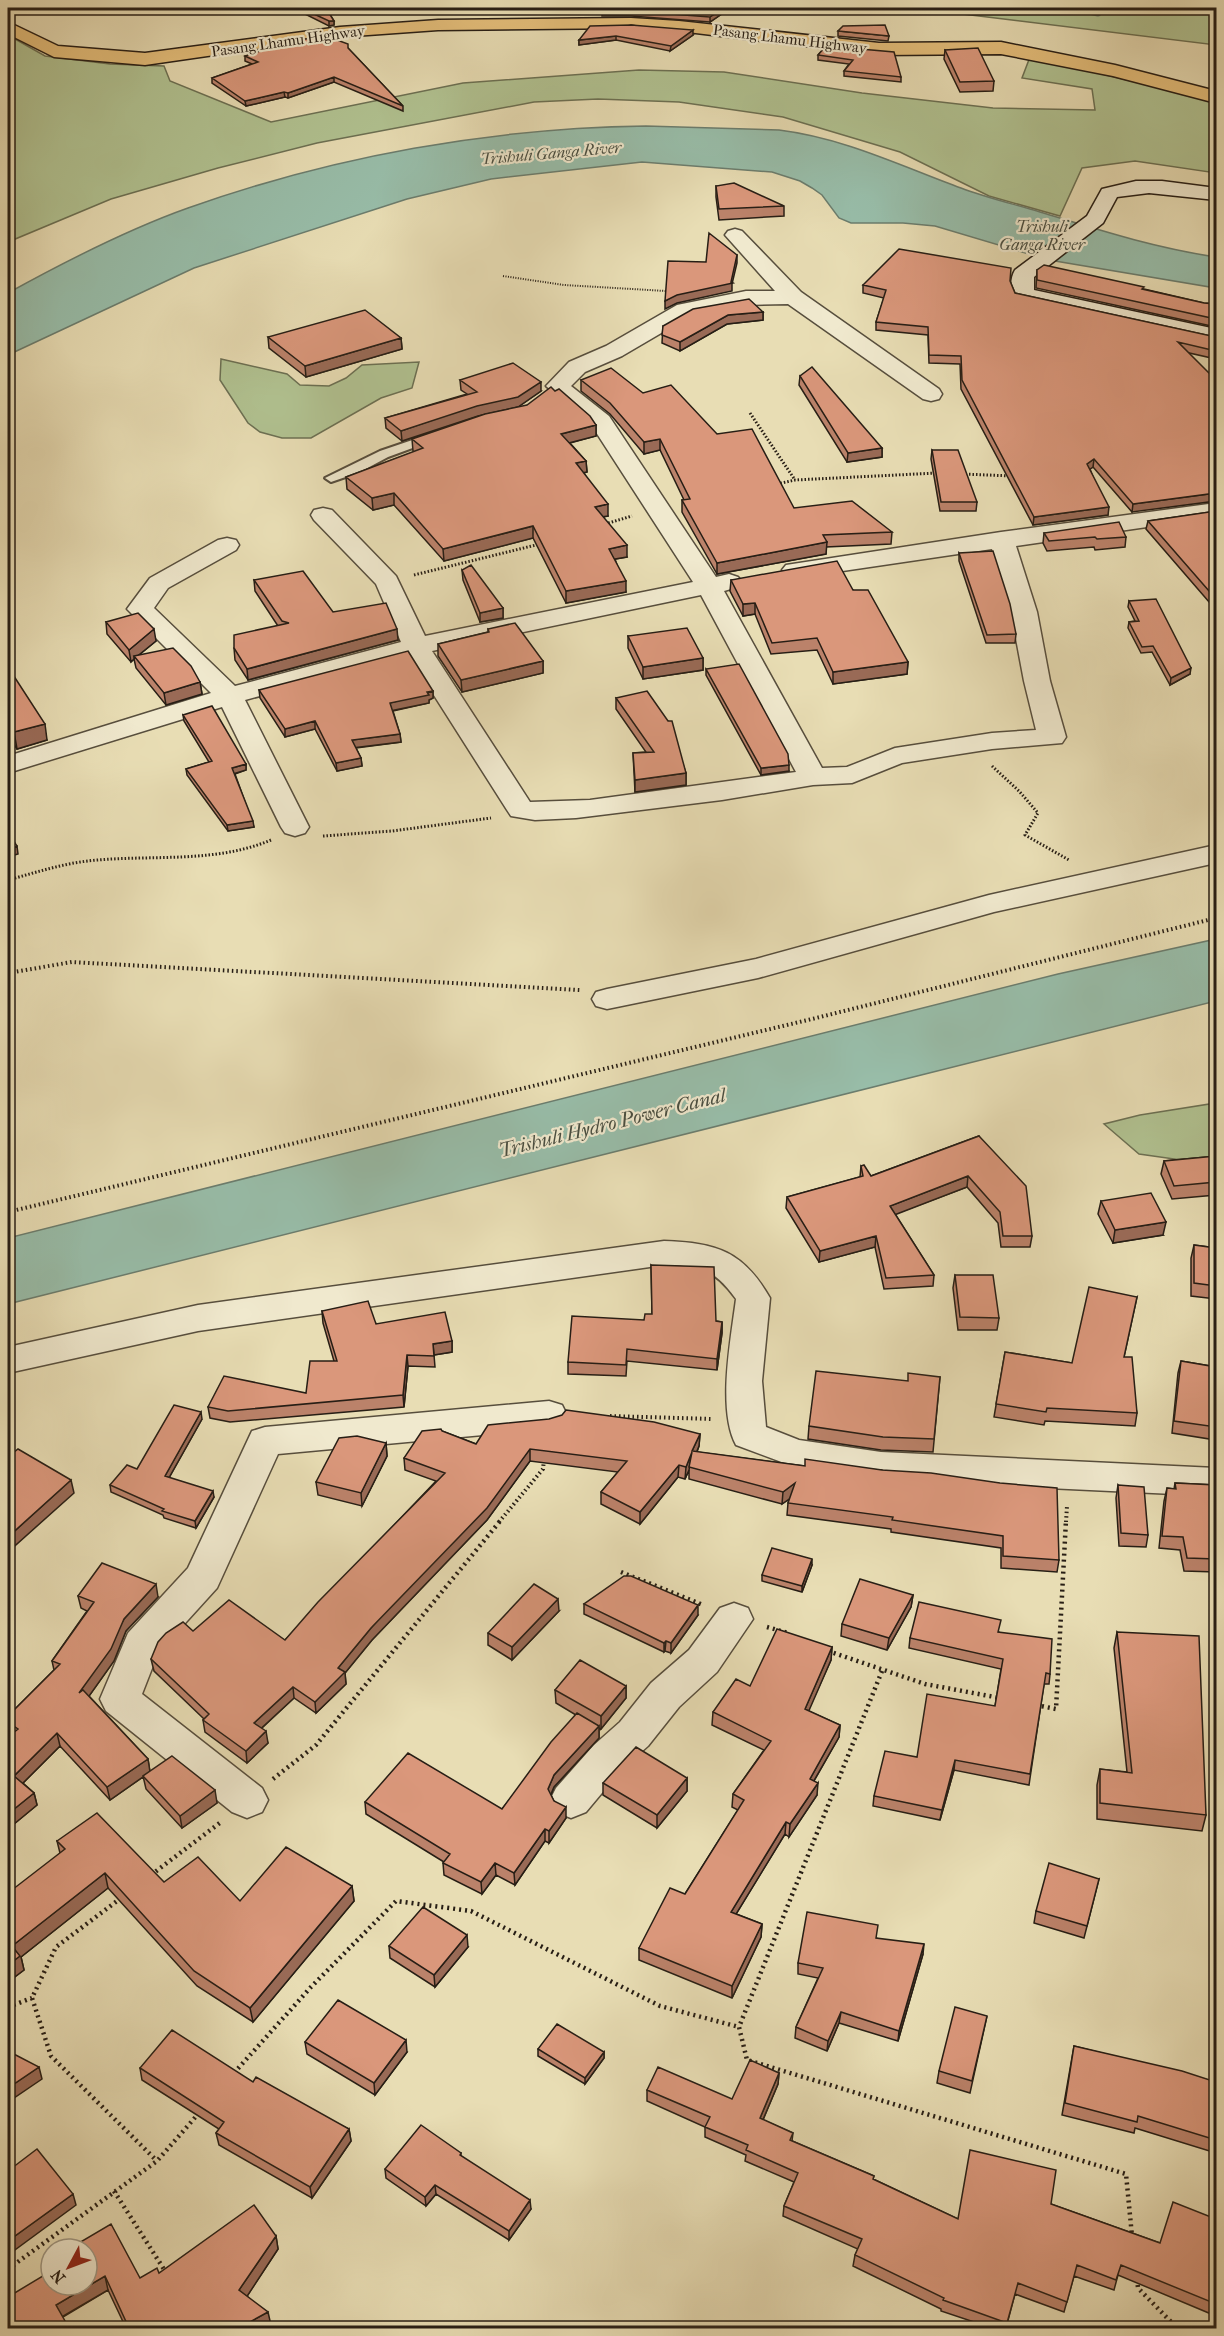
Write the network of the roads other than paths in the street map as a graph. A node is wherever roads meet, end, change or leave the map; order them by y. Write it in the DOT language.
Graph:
graph roads {
  1 [pos="8,27"];
  2 [pos="1216,97"];
  3 [pos="1216,194"];
  4 [pos="735,235"];
  5 [pos="793,297"];
  6 [pos="1216,336"];
  7 [pos="931,394"];
  8 [pos="449,431"];
  9 [pos="331,478"];
  10 [pos="1216,510"];
  11 [pos="324,515"];
  12 [pos="1001,539"];
  13 [pos="227,545"];
  14 [pos="709,586"];
  15 [pos="416,646"];
  16 [pos="230,696"];
  17 [pos="8,765"];
  18 [pos="813,777"];
  19 [pos="295,827"];
  20 [pos="1216,854"];
  21 [pos="619,996"];
  22 [pos="8,1360"];
  23 [pos="549,1414"];
  24 [pos="1216,1482"];
  25 [pos="734,1619"];
  26 [pos="247,1800"];
  27 [pos="571,1800"];
  1 -- 2 [label="main road, Pasang Lhamu Highway"];
  3 -- 6 [label="street"];
  4 -- 5 [label="street"];
  5 -- 7 [label="street"];
  5 -- 14 [label="street"];
  8 -- 9 [label="lane"];
  10 -- 12 [label="street"];
  11 -- 15 [label="street"];
  12 -- 14 [label="street"];
  12 -- 18 [label="street"];
  13 -- 16 [label="street"];
  14 -- 15 [label="street"];
  14 -- 18 [label="street"];
  15 -- 16 [label="street"];
  15 -- 18 [label="street"];
  16 -- 17 [label="street"];
  16 -- 19 [label="street"];
  20 -- 21 [label="street"];
  22 -- 24 [label="street"];
  23 -- 26 [label="street"];
  25 -- 27 [label="street"];
}
